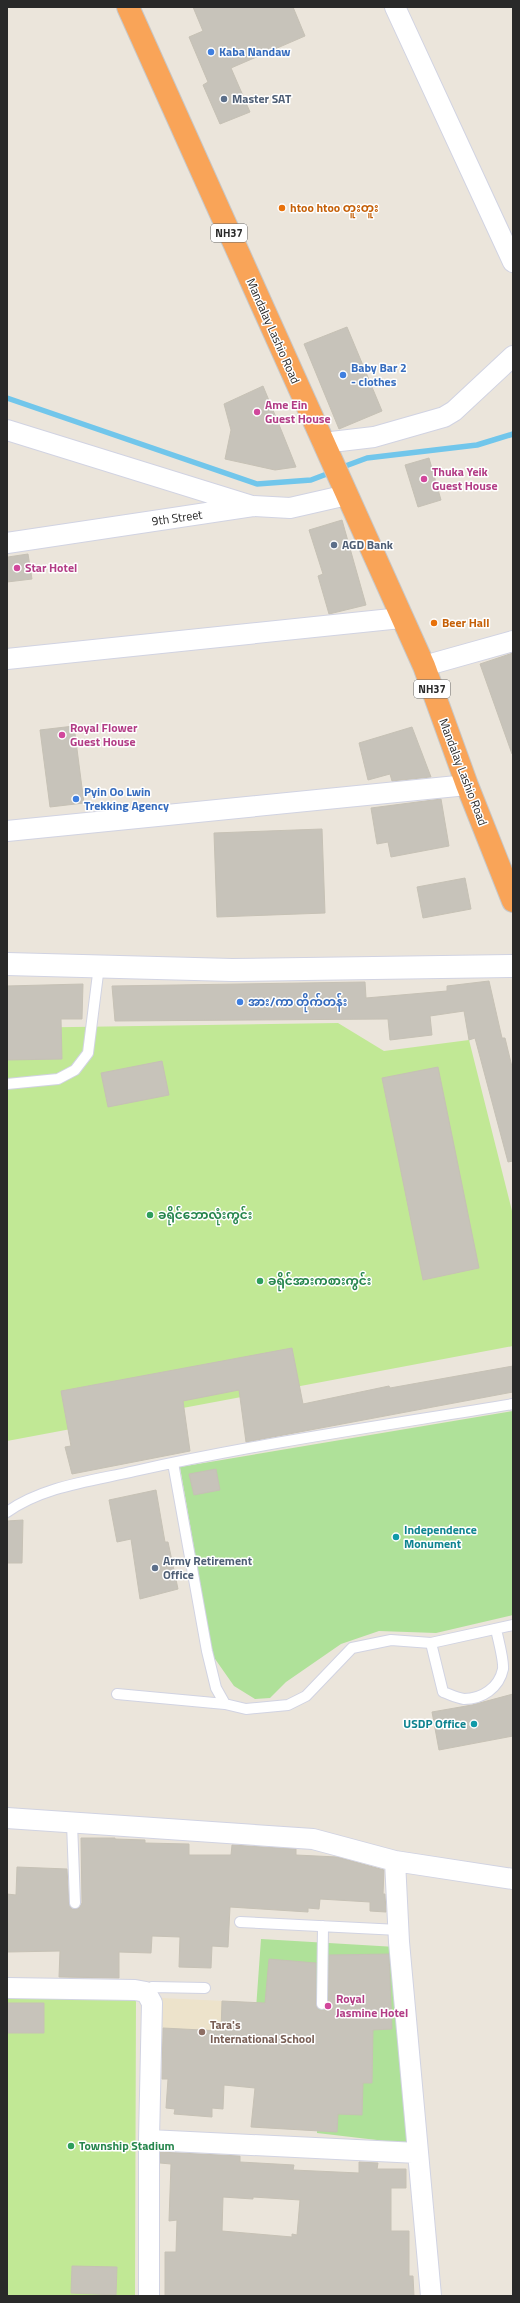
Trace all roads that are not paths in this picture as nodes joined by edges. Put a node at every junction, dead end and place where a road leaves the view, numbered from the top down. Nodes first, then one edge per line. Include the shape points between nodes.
1 (128, 7) edge
2 (395, 7) edge
3 (513, 262) edge
4 (513, 356) edge
5 (7, 430) edge
6 (327, 451) junction
7 (344, 488) junction
8 (253, 506) junction
9 (7, 543) edge
10 (401, 618) junction
11 (513, 641) edge
12 (7, 659) edge
13 (424, 666) junction
14 (467, 785) junction
15 (7, 831) edge
16 (513, 901) edge
17 (7, 964) edge
18 (99, 966) junction
19 (513, 966) edge
20 (7, 1084) edge
21 (513, 1404) edge
22 (173, 1463) junction
23 (7, 1512) edge
24 (513, 1625) edge
25 (496, 1629) junction
26 (430, 1643) junction
27 (117, 1694) dead end
28 (225, 1704) junction
29 (7, 1818) edge
30 (72, 1823) junction
31 (395, 1861) junction
32 (513, 1879) edge
33 (75, 1903) dead end
34 (240, 1922) dead end
35 (323, 1926) junction
36 (399, 1930) junction
37 (7, 1988) edge
38 (205, 1988) dead end
39 (146, 1992) junction
40 (322, 2004) dead end
41 (149, 2140) junction
42 (418, 2153) junction
43 (149, 2296) edge
44 (431, 2296) edge

1 - 6 highway, Mandalay Lashio Road / NH37
2 - 3 street
4 - 6 street via 454,411 444,417
5 - 8 street
6 - 7 highway, Mandalay Lashio Road / NH37
7 - 8 street, 9th Street via 290,508
7 - 10 highway, Mandalay Lashio Road / NH37
8 - 9 street, 9th Street
10 - 12 street
10 - 13 highway, Mandalay Lashio Road / NH37
11 - 13 street
13 - 14 highway, Mandalay Lashio Road / NH37
14 - 15 street
14 - 16 highway, Mandalay Lashio Road / NH37
17 - 18 street
18 - 19 street via 232,970
18 - 20 lane via 88,1053 75,1070 58,1079
21 - 22 lane
22 - 23 lane via 70,1485 41,1494
22 - 28 lane via 207,1651 216,1688
24 - 25 lane
25 - 26 lane
25 - 26 lane via 503,1668 496,1684 489,1692 480,1696 463,1699 443,1692
26 - 28 lane via 391,1640 352,1648 306,1696 288,1704 246,1709
27 - 28 lane
29 - 30 street
30 - 31 street via 313,1839
30 - 33 lane
31 - 32 street
31 - 36 street
34 - 35 lane
35 - 36 lane
35 - 40 lane
36 - 42 street
37 - 39 street
38 - 39 lane via 152,1987
39 - 41 street via 152,2003
41 - 42 street
41 - 43 street
42 - 44 street

